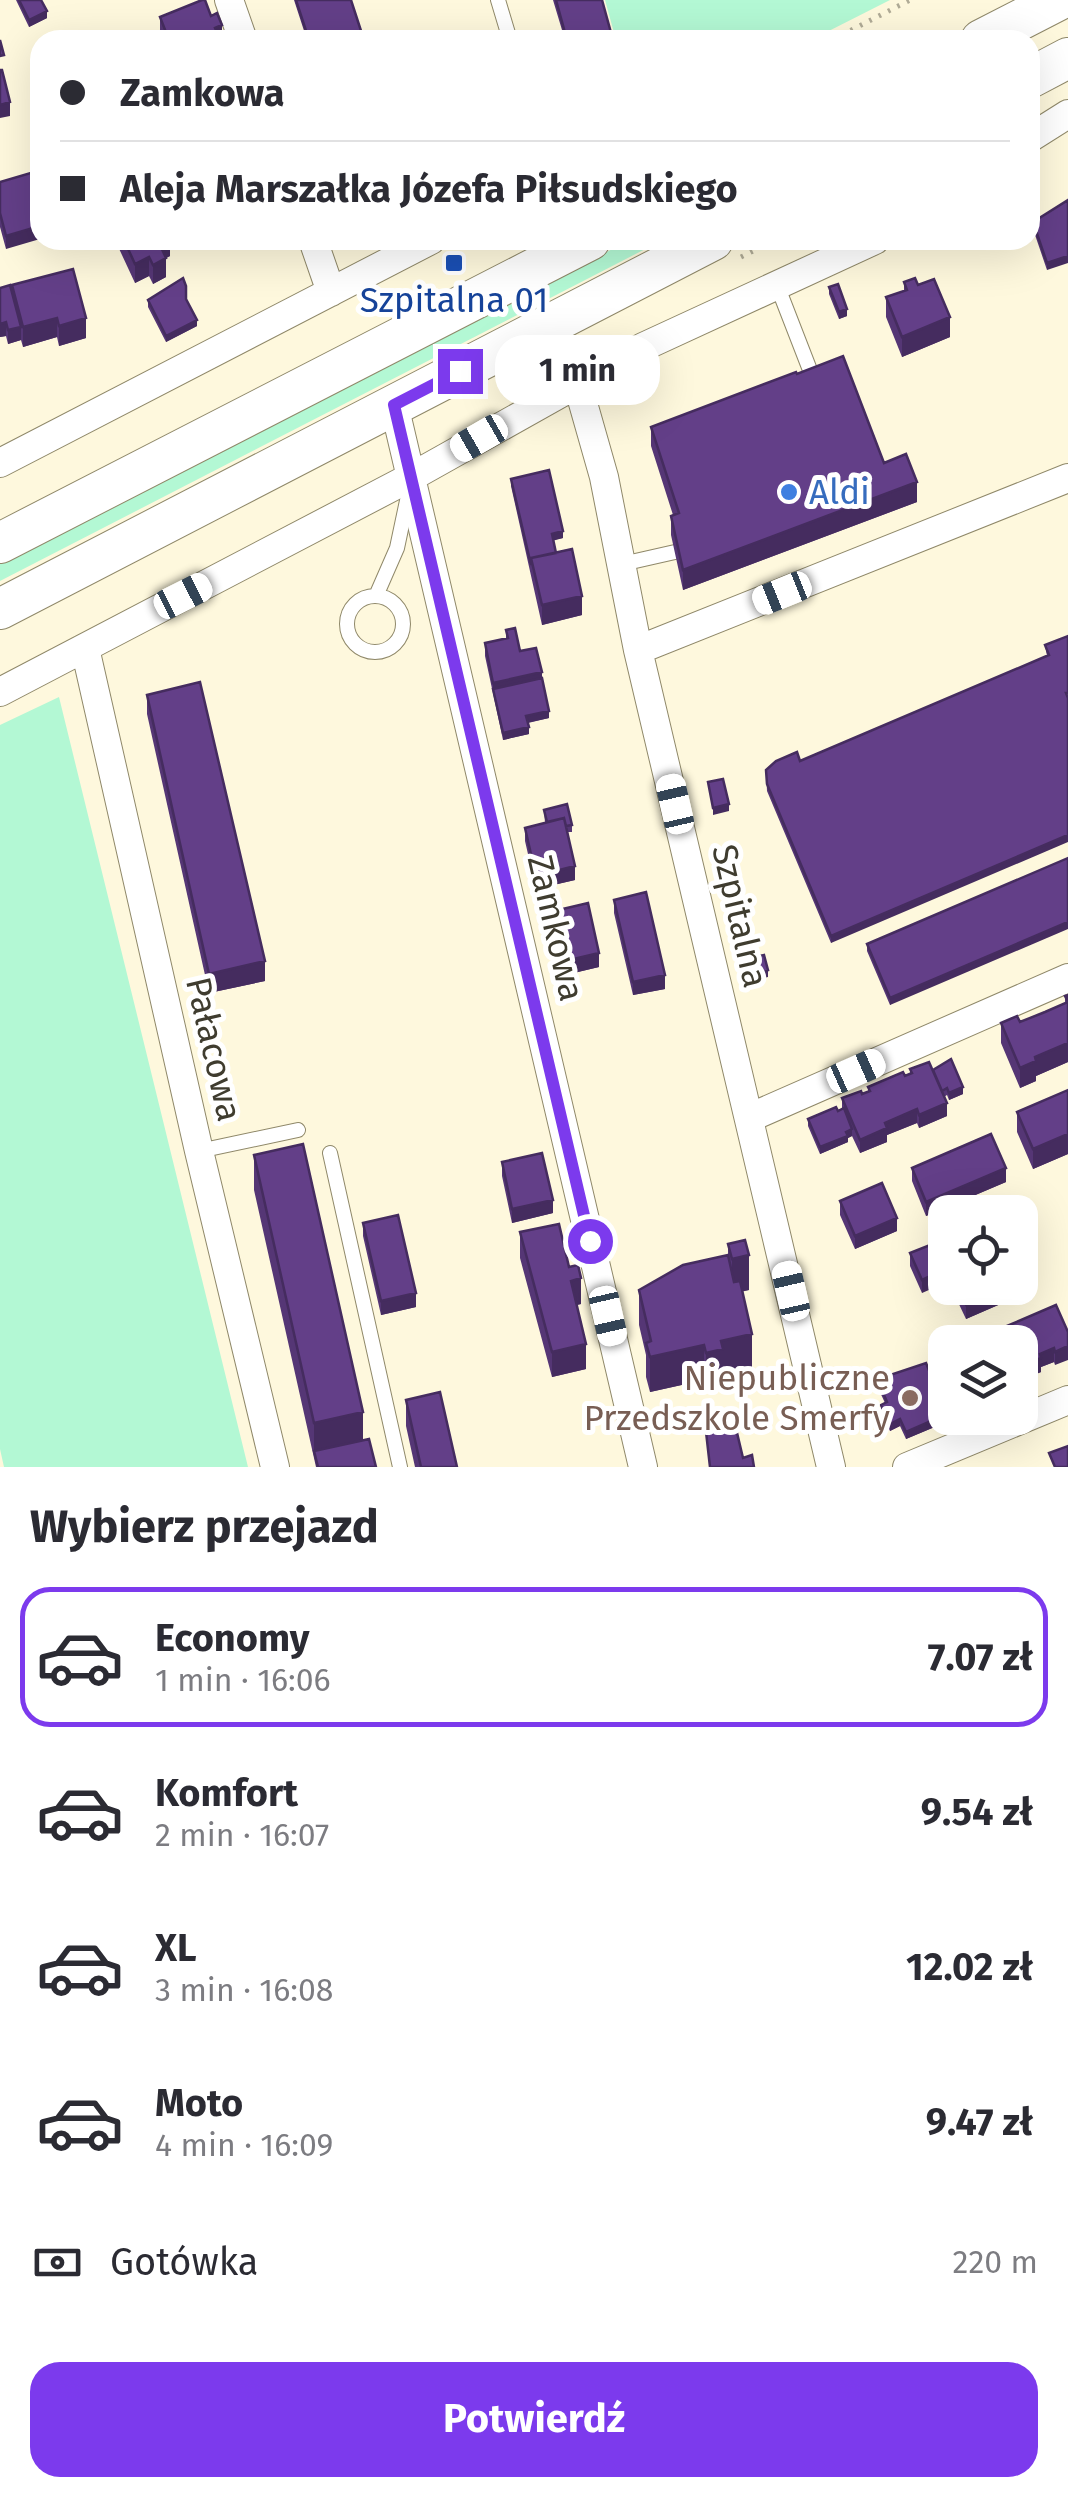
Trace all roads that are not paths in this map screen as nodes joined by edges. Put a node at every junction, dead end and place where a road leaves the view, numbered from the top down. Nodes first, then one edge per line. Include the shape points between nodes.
1 (229, 0) edge
2 (498, 0) edge
3 (1059, 0) edge
4 (240, 30) edge
5 (507, 30) edge
6 (1000, 30) edge
7 (1068, 58) edge
8 (1040, 73) edge
9 (1068, 114) edge
10 (1040, 132) edge
11 (316, 250) edge
12 (412, 250) edge
13 (571, 250) edge
14 (695, 250) edge
15 (854, 250) edge
16 (777, 286) junction
17 (331, 292) junction
18 (577, 382) junction
19 (816, 386) edge
20 (394, 405) junction
21 (0, 463) edge
22 (413, 476) junction
23 (1068, 478) edge
24 (0, 543) edge
25 (674, 552) edge
26 (622, 564) junction
27 (376, 596) junction
28 (0, 609) edge
29 (84, 648) junction
30 (638, 650) junction
31 (0, 692) edge
32 (1068, 978) edge
33 (750, 1118) junction
34 (298, 1130) dead end
35 (199, 1151) junction
36 (330, 1153) dead end
37 (1068, 1400) edge
38 (275, 1467) edge
39 (400, 1467) edge
40 (642, 1467) edge
41 (831, 1467) edge
42 (907, 1467) edge

1 - 4 street
2 - 5 lane
3 - 6 main road
7 - 8 main road
9 - 10 street
11 - 17 street
12 - 17 street
13 - 24 main road
14 - 20 main road
15 - 16 street
16 - 18 street
16 - 19 lane
17 - 21 street
18 - 22 street
18 - 26 street, Szpitalna
20 - 22 street, Zamkowa
20 - 28 main road
22 - 27 lane via 397,548
22 - 29 street
22 - 40 street, Zamkowa
23 - 30 street
25 - 26 lane
26 - 30 street, Szpitalna
27 - 27 lane via 359,600 347,623 352,640 375,652 393,647 404,620 394,603
29 - 31 street
29 - 35 street, Pałacowa
30 - 33 street, Szpitalna
32 - 33 street
33 - 41 street, Szpitalna
34 - 35 lane
35 - 38 street, Pałacowa
36 - 39 lane
37 - 42 street

